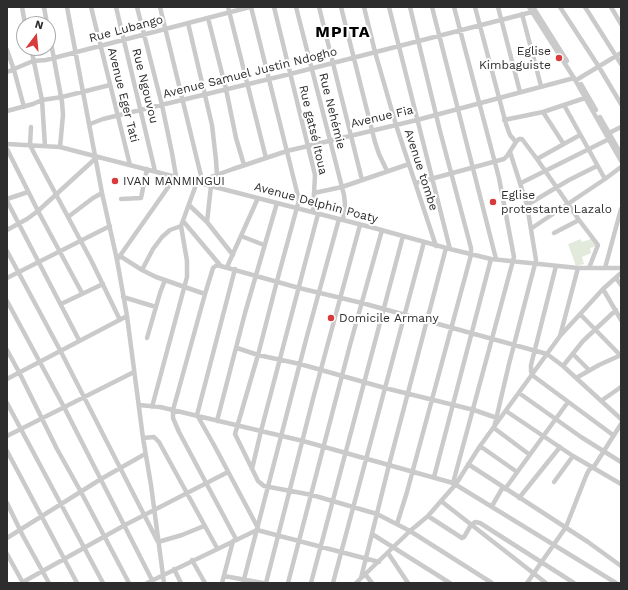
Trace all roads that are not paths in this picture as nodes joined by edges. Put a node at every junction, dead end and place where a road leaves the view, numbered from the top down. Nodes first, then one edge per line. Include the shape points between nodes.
1 (67, 7) edge
2 (91, 7) edge
3 (116, 7) edge
4 (137, 7) edge
5 (160, 7) edge
6 (251, 7) edge
7 (274, 7) edge
8 (296, 7) edge
9 (319, 7) edge
10 (341, 7) edge
11 (364, 7) edge
12 (389, 7) edge
13 (410, 7) edge
14 (432, 7) edge
15 (454, 7) edge
16 (475, 7) edge
17 (498, 7) edge
18 (560, 7) edge
19 (585, 7) edge
20 (611, 7) edge
21 (533, 8) edge
22 (228, 10) edge
23 (522, 14) junction
24 (208, 18) junction
25 (501, 20) junction
26 (188, 23) junction
27 (621, 24) edge
28 (480, 25) junction
29 (166, 28) junction
30 (460, 30) junction
31 (144, 35) junction
32 (439, 35) junction
33 (123, 40) junction
34 (418, 41) junction
35 (101, 46) junction
36 (398, 46) junction
37 (7, 50) edge
38 (75, 52) junction
39 (375, 52) junction
40 (621, 53) edge
41 (32, 56) edge
42 (616, 56) junction
43 (353, 57) junction
44 (54, 58) junction
45 (33, 61) junction
46 (333, 62) junction
47 (621, 64) edge
48 (599, 67) junction
49 (311, 68) junction
50 (14, 70) junction
51 (7, 72) edge
52 (290, 74) junction
53 (269, 79) junction
54 (576, 79) junction
55 (248, 84) junction
56 (110, 85) junction
57 (541, 86) junction
58 (226, 89) junction
59 (83, 92) junction
60 (520, 92) junction
61 (206, 95) junction
62 (62, 97) junction
63 (499, 97) junction
64 (585, 98) junction
65 (42, 100) junction
66 (183, 100) junction
67 (480, 102) junction
68 (621, 104) edge
69 (162, 105) junction
70 (564, 105) junction
71 (24, 106) junction
72 (458, 108) junction
73 (141, 110) junction
74 (7, 111) edge
75 (543, 112) junction
76 (437, 114) junction
77 (118, 116) junction
78 (417, 120) junction
79 (504, 120) junction
80 (90, 124) junction
81 (396, 125) junction
82 (31, 127) dead end
83 (621, 127) edge
84 (372, 131) junction
85 (351, 135) junction
86 (580, 135) junction
87 (609, 136) junction
88 (329, 141) junction
89 (516, 142) junction
90 (7, 144) edge
91 (563, 144) junction
92 (30, 145) junction
93 (45, 146) junction
94 (307, 146) junction
95 (60, 148) junction
96 (7, 149) edge
97 (588, 150) junction
98 (287, 151) junction
99 (510, 152) junction
100 (621, 154) edge
101 (96, 157) junction
102 (266, 158) junction
103 (537, 159) junction
104 (621, 161) edge
105 (495, 162) junction
106 (409, 164) junction
107 (130, 165) junction
108 (244, 165) junction
109 (597, 166) junction
110 (473, 167) junction
111 (621, 167) edge
112 (147, 169) junction
113 (154, 171) junction
114 (387, 171) junction
115 (545, 171) junction
116 (452, 172) junction
117 (217, 175) junction
118 (176, 176) junction
119 (432, 178) junction
120 (605, 179) junction
121 (362, 180) junction
122 (200, 181) junction
123 (416, 183) junction
124 (521, 183) junction
125 (211, 186) junction
126 (342, 187) junction
127 (556, 187) junction
128 (28, 192) junction
129 (102, 193) junction
130 (314, 193) junction
131 (56, 195) junction
132 (258, 198) junction
133 (121, 199) dead end
134 (7, 200) edge
135 (277, 203) junction
136 (568, 204) junction
137 (189, 205) junction
138 (527, 205) junction
139 (297, 208) junction
140 (621, 209) edge
141 (38, 211) junction
142 (313, 212) junction
143 (318, 214) junction
144 (68, 218) junction
145 (341, 220) junction
146 (578, 220) junction
147 (207, 222) junction
148 (19, 223) junction
149 (182, 223) junction
150 (360, 225) junction
151 (110, 226) junction
152 (532, 228) junction
153 (7, 230) edge
154 (382, 230) junction
155 (554, 233) dead end
156 (241, 236) junction
157 (403, 236) junction
158 (80, 241) junction
159 (424, 242) junction
160 (264, 245) junction
161 (436, 246) junction
162 (448, 249) junction
163 (7, 251) edge
164 (60, 252) junction
165 (471, 254) junction
166 (233, 255) junction
167 (119, 258) junction
168 (493, 259) junction
169 (38, 262) junction
170 (514, 262) junction
171 (535, 264) junction
172 (220, 265) junction
173 (556, 266) junction
174 (227, 267) junction
175 (578, 268) junction
176 (589, 268) junction
177 (604, 268) junction
178 (621, 268) edge
179 (235, 269) junction
180 (142, 270) junction
181 (18, 272) junction
182 (621, 273) edge
183 (256, 275) junction
184 (7, 278) edge
185 (616, 278) junction
186 (165, 280) junction
187 (277, 281) junction
188 (103, 284) junction
189 (621, 285) edge
190 (185, 288) junction
191 (299, 288) junction
192 (603, 290) junction
193 (320, 293) junction
194 (82, 294) junction
195 (205, 294) junction
196 (124, 297) junction
197 (341, 298) junction
198 (7, 302) edge
199 (362, 303) junction
200 (61, 304) junction
201 (156, 307) junction
202 (384, 309) junction
203 (616, 310) junction
204 (580, 314) junction
205 (404, 315) junction
206 (127, 316) junction
207 (120, 320) junction
208 (621, 320) edge
209 (427, 321) junction
210 (451, 327) junction
211 (594, 329) junction
212 (472, 332) junction
213 (560, 336) junction
214 (147, 338) dead end
215 (492, 338) junction
216 (79, 340) junction
217 (514, 344) junction
218 (236, 348) junction
219 (7, 350) edge
220 (60, 350) junction
221 (535, 350) junction
222 (547, 354) junction
223 (573, 354) junction
224 (258, 355) junction
225 (621, 355) edge
226 (280, 359) junction
227 (39, 362) junction
228 (300, 364) junction
229 (563, 366) junction
230 (321, 370) junction
231 (589, 370) junction
232 (19, 372) junction
233 (134, 372) junction
234 (343, 375) junction
235 (532, 375) junction
236 (7, 378) edge
237 (576, 378) junction
238 (365, 382) junction
239 (621, 387) edge
240 (385, 388) junction
241 (408, 393) junction
242 (520, 393) junction
243 (83, 397) junction
244 (432, 400) junction
245 (601, 401) junction
246 (568, 402) junction
247 (7, 403) edge
248 (139, 405) junction
249 (452, 405) junction
250 (64, 407) junction
251 (152, 407) junction
252 (173, 410) junction
253 (474, 410) junction
254 (506, 411) junction
255 (197, 415) junction
256 (495, 417) junction
257 (42, 418) junction
258 (501, 419) junction
259 (621, 419) edge
260 (556, 420) junction
261 (217, 421) junction
262 (621, 424) edge
263 (238, 426) junction
264 (494, 428) junction
265 (20, 429) junction
266 (260, 431) junction
267 (613, 435) junction
268 (7, 436) edge
269 (282, 436) junction
270 (544, 437) junction
271 (143, 438) junction
272 (303, 441) junction
273 (480, 446) junction
274 (324, 447) junction
275 (560, 447) junction
276 (7, 451) edge
277 (604, 452) junction
278 (345, 453) junction
279 (146, 454) junction
280 (530, 455) junction
281 (572, 456) junction
282 (366, 459) junction
283 (621, 462) edge
284 (468, 464) junction
285 (389, 465) junction
286 (121, 468) junction
287 (593, 468) junction
288 (252, 469) junction
289 (413, 471) junction
290 (228, 472) junction
291 (517, 472) junction
292 (434, 477) junction
293 (101, 479) junction
294 (554, 482) dead end
295 (207, 483) junction
296 (455, 483) junction
297 (621, 484) edge
298 (267, 488) junction
299 (504, 488) junction
300 (290, 490) junction
301 (81, 492) junction
302 (187, 494) junction
303 (312, 495) junction
304 (519, 498) junction
305 (333, 501) junction
306 (441, 501) junction
307 (7, 503) edge
308 (60, 504) junction
309 (354, 506) junction
310 (492, 506) junction
311 (154, 510) junction
312 (377, 514) junction
313 (42, 516) junction
314 (144, 516) junction
315 (428, 516) junction
316 (397, 524) junction
317 (125, 525) junction
318 (471, 525) junction
319 (204, 526) junction
320 (566, 527) junction
321 (20, 529) junction
322 (257, 529) junction
323 (410, 531) junction
324 (372, 534) junction
325 (278, 536) junction
326 (104, 537) junction
327 (7, 538) edge
328 (235, 540) junction
329 (158, 542) junction
330 (300, 542) junction
331 (554, 544) junction
332 (321, 547) junction
333 (394, 547) junction
334 (217, 548) junction
335 (84, 549) junction
336 (341, 552) junction
337 (388, 553) junction
338 (7, 554) edge
339 (365, 558) junction
340 (65, 559) junction
341 (192, 560) junction
342 (379, 562) junction
343 (542, 562) junction
344 (9, 564) edge
345 (620, 564) edge
346 (174, 569) junction
347 (43, 572) junction
348 (534, 573) junction
349 (365, 574) junction
350 (162, 575) junction
351 (224, 576) junction
352 (361, 578) junction
353 (152, 580) junction
354 (244, 581) edge
355 (23, 583) edge
356 (49, 583) edge
357 (77, 583) edge
358 (103, 583) edge
359 (129, 583) edge
360 (147, 583) edge
361 (164, 583) edge
362 (181, 583) edge
363 (205, 583) edge
364 (222, 583) edge
365 (264, 583) edge
366 (288, 583) edge
367 (311, 583) edge
368 (333, 583) edge
369 (356, 583) edge
370 (372, 583) edge
371 (408, 583) edge
372 (450, 583) edge
373 (492, 583) edge
374 (526, 583) edge
375 (546, 583) edge
376 (574, 583) edge
377 (616, 583) edge

1 - 38 street
2 - 35 street, Avenue Eger Tati
3 - 33 street, Rue Ngouvou
4 - 31 street
5 - 29 street
6 - 22 street, Rue Lubango
6 - 53 street
7 - 52 street, Rue gatsé Itoua
8 - 49 street, Rue Nehémie
9 - 46 street
10 - 43 street
11 - 39 street, Avenue tombe
12 - 36 street
13 - 34 street
14 - 32 street
15 - 30 street
16 - 28 street
17 - 25 street
18 - 48 street
19 - 42 street
20 - 27 street
21 - 23 street, Avenue Samuel Justin Ndogho
21 - 54 street
22 - 24 street, Rue Lubango
22 - 55 street
23 - 25 street, Avenue Samuel Justin Ndogho
23 - 57 street
24 - 26 street, Rue Lubango
24 - 58 street
25 - 28 street, Avenue Samuel Justin Ndogho
25 - 60 street
26 - 29 street, Rue Lubango
26 - 61 street
28 - 30 street, Avenue Samuel Justin Ndogho
28 - 63 street
29 - 31 street, Rue Lubango
29 - 66 street
30 - 32 street, Avenue Samuel Justin Ndogho
30 - 67 street
31 - 33 street, Rue Lubango
31 - 69 street
32 - 34 street, Avenue Samuel Justin Ndogho
32 - 72 street
33 - 35 street, Rue Lubango
33 - 73 street, Rue Ngouvou
34 - 36 street, Avenue Samuel Justin Ndogho
34 - 76 street
35 - 38 street, Rue Lubango
35 - 56 street, Avenue Eger Tati
36 - 39 street, Avenue Samuel Justin Ndogho
36 - 78 street
37 - 50 street
38 - 44 street, Rue Lubango
38 - 59 street
39 - 43 street, Avenue Samuel Justin Ndogho
39 - 81 street, Avenue tombe
40 - 42 street, Avenue Fia
41 - 45 street
42 - 47 street
42 - 48 street, Avenue Fia
43 - 46 street, Avenue Samuel Justin Ndogho
43 - 84 street
44 - 45 street, Rue Lubango
44 - 62 street
45 - 50 street, Rue Lubango
45 - 65 street
46 - 49 street, Avenue Samuel Justin Ndogho
46 - 85 street
48 - 54 street, Avenue Fia
48 - 68 street
49 - 52 street, Avenue Samuel Justin Ndogho
49 - 88 street, Rue Nehémie
50 - 51 street, Rue Lubango
50 - 71 street
52 - 53 street, Avenue Samuel Justin Ndogho
52 - 94 street, Rue gatsé Itoua
53 - 55 street, Avenue Samuel Justin Ndogho
53 - 98 street
54 - 57 street, Avenue Fia
54 - 64 street
54 - 87 street
55 - 58 street, Avenue Samuel Justin Ndogho
55 - 102 street
56 - 59 street
56 - 77 street, Avenue Eger Tati
57 - 60 street, Avenue Fia
58 - 61 street, Avenue Samuel Justin Ndogho
58 - 108 street
59 - 62 street
59 - 80 street
60 - 63 street, Avenue Fia
61 - 66 street, Avenue Samuel Justin Ndogho
61 - 117 street via 214,137
62 - 65 street
62 - 95 street
63 - 67 street, Avenue Fia
63 - 79 street
64 - 70 street
64 - 87 street
65 - 71 street
65 - 93 street
66 - 69 street, Avenue Samuel Justin Ndogho
66 - 122 street
67 - 72 street, Avenue Fia
67 - 105 street
69 - 73 street, Avenue Samuel Justin Ndogho
69 - 118 street
70 - 75 street
70 - 86 street
71 - 74 street
72 - 76 street, Avenue Fia
72 - 110 street
73 - 77 street, Avenue Samuel Justin Ndogho
73 - 113 street, Rue Ngouvou
75 - 79 street
75 - 91 street
76 - 78 street, Avenue Fia
76 - 116 street
77 - 80 street, Avenue Samuel Justin Ndogho
77 - 107 street, Avenue Eger Tati
78 - 81 street, Avenue Fia
78 - 119 street
79 - 89 street via 507,130
80 - 101 street
81 - 84 street, Avenue Fia
81 - 106 street, Avenue tombe
82 - 92 street
83 - 87 street
84 - 85 street, Avenue Fia
84 - 114 street
85 - 88 street, Avenue Fia
85 - 121 street
86 - 91 street
86 - 97 street
87 - 97 street
87 - 100 street
87 - 104 street
88 - 94 street, Avenue Fia
88 - 126 street, Rue Nehémie
89 - 99 street
89 - 103 street via 522,139
90 - 92 street, Avenue Delphin Poaty
91 - 103 street
92 - 93 street, Avenue Delphin Poaty
92 - 131 street
93 - 95 street, Avenue Delphin Poaty
94 - 98 street, Avenue Fia
94 - 130 street, Rue gatsé Itoua via 315,175
95 - 101 street, Avenue Delphin Poaty
96 - 128 street
97 - 109 street
97 - 115 street
98 - 102 street, Avenue Fia
98 - 139 street via 299,200
99 - 105 street via 506,158
99 - 124 street
101 - 107 street, Avenue Delphin Poaty
101 - 129 street
101 - 131 street
102 - 108 street, Avenue Fia
103 - 115 street
105 - 110 street
105 - 170 street
106 - 114 street
106 - 123 street, Avenue tombe
107 - 112 street, Avenue Delphin Poaty
108 - 117 street, Avenue Fia
109 - 120 street
109 - 127 street
110 - 116 street
110 - 168 street
111 - 120 street
112 - 113 street, Avenue Delphin Poaty
112 - 133 street via 141,198
113 - 118 street, Avenue Delphin Poaty
114 - 121 street
115 - 124 street
115 - 127 street
116 - 119 street
116 - 165 street via 471,244
117 - 122 street, Avenue Fia
118 - 122 street, Avenue Delphin Poaty
118 - 167 street
119 - 123 street
119 - 162 street
120 - 136 street
121 - 126 street
122 - 125 street, Avenue Delphin Poaty
122 - 137 street
123 - 161 street, Avenue tombe
124 - 138 street
125 - 132 street, Avenue Delphin Poaty
125 - 147 street
126 - 130 street
126 - 145 street, Rue Nehémie via 345,204
127 - 136 street
127 - 138 street
128 - 134 street
128 - 141 street
129 - 144 street
129 - 151 street
130 - 142 street, Rue gatsé Itoua
131 - 141 street
131 - 144 street
132 - 135 street, Avenue Delphin Poaty
132 - 156 street
134 - 148 street
135 - 139 street, Avenue Delphin Poaty
135 - 160 street
136 - 146 street
136 - 152 street
137 - 147 street
137 - 149 street
138 - 152 street
139 - 142 street, Avenue Delphin Poaty
139 - 187 street
140 - 177 street
141 - 148 street
141 - 164 street
142 - 143 street, Avenue Delphin Poaty
143 - 145 street, Avenue Delphin Poaty
143 - 191 street
144 - 158 street
145 - 150 street, Avenue Delphin Poaty
145 - 193 street, Rue Nehémie
146 - 155 street
146 - 176 street via 598,245
147 - 166 street
148 - 153 street
148 - 169 street
149 - 172 street
149 - 180 street via 162,237
149 - 190 street via 187,261
150 - 154 street, Avenue Delphin Poaty
150 - 197 street
151 - 158 street
151 - 167 street
152 - 171 street
154 - 157 street, Avenue Delphin Poaty
154 - 199 street
156 - 160 street
156 - 166 street
157 - 159 street, Avenue Delphin Poaty
157 - 202 street
158 - 164 street
158 - 188 street
159 - 161 street, Avenue Delphin Poaty
159 - 205 street
160 - 183 street
161 - 162 street, Avenue Delphin Poaty
162 - 165 street, Avenue Delphin Poaty
162 - 209 street
163 - 181 street
164 - 169 street
164 - 194 street
165 - 168 street, Avenue Delphin Poaty
165 - 210 street
166 - 174 street
167 - 180 street
167 - 196 street
168 - 170 street, Avenue Delphin Poaty
168 - 212 street
169 - 181 street
169 - 200 street
170 - 171 street, Avenue Delphin Poaty
170 - 215 street
171 - 173 street, Avenue Delphin Poaty
171 - 217 street
172 - 174 street
172 - 195 street via 214,266
173 - 175 street, Avenue Delphin Poaty
173 - 221 street
174 - 179 street
175 - 176 street, Avenue Delphin Poaty
175 - 213 street
176 - 177 street, Avenue Delphin Poaty
177 - 178 street, Avenue Delphin Poaty
179 - 183 street
179 - 255 street
180 - 186 street
181 - 184 street
181 - 220 street
182 - 185 street
183 - 187 street
183 - 218 street
185 - 189 street
185 - 192 street
186 - 190 street
186 - 201 street
187 - 191 street
187 - 224 street
188 - 194 street
188 - 207 street
190 - 195 street
190 - 251 street
191 - 193 street
191 - 226 street
192 - 203 street
192 - 204 street
193 - 197 street
193 - 228 street, Rue Nehémie
194 - 200 street
195 - 252 street
196 - 201 street
196 - 206 street
197 - 199 street
197 - 230 street
198 - 227 street
199 - 202 street
199 - 234 street
200 - 216 street
201 - 214 street
202 - 205 street
202 - 238 street
203 - 208 street
203 - 211 street
204 - 211 street
204 - 213 street
205 - 209 street
205 - 240 street
206 - 207 street
206 - 233 street
207 - 216 street
209 - 210 street
209 - 241 street
210 - 212 street
210 - 244 street
211 - 223 street
211 - 225 street
212 - 215 street
212 - 249 street
213 - 222 street
215 - 217 street
215 - 253 street
216 - 220 street
217 - 221 street
217 - 256 street
218 - 224 street
218 - 261 street
219 - 232 street
220 - 227 street
220 - 243 street
221 - 222 street
221 - 235 street via 531,365
222 - 229 street
222 - 235 street
223 - 229 street
223 - 231 street
224 - 226 street
224 - 263 street
225 - 231 street
226 - 228 street
226 - 266 street
227 - 232 street
227 - 250 street
228 - 230 street
228 - 269 street, Rue Nehémie
229 - 237 street
230 - 234 street
230 - 272 street
231 - 237 street
232 - 236 street
232 - 257 street
233 - 243 street
233 - 248 street
234 - 238 street
234 - 274 street
235 - 242 street
235 - 246 street
237 - 245 street
238 - 240 street
238 - 278 street
239 - 245 street
240 - 241 street
240 - 282 street
241 - 244 street
241 - 285 street
242 - 254 street
242 - 260 street
243 - 250 street
243 - 286 street
244 - 249 street
244 - 289 street
245 - 259 street
246 - 260 street
246 - 267 street
247 - 265 street
248 - 251 street
248 - 271 street
249 - 253 street
249 - 292 street
250 - 257 street
250 - 293 street
251 - 252 street
252 - 255 street
252 - 295 street via 173,418 179,432
253 - 256 street
253 - 296 street
254 - 258 street
254 - 270 street
255 - 261 street
255 - 290 street
256 - 258 street
256 - 264 street
257 - 265 street
257 - 301 street
258 - 264 street
260 - 270 street
260 - 277 street
261 - 263 street
262 - 267 street
263 - 266 street
263 - 288 street via 236,434
264 - 273 street
264 - 280 street
265 - 268 street
265 - 308 street
266 - 269 street
266 - 288 street
267 - 277 street
269 - 272 street
269 - 298 street, Rue Nehémie
270 - 275 street
270 - 280 street
271 - 279 street
271 - 302 street via 157,438
272 - 274 street
272 - 300 street
273 - 284 street
273 - 291 street
274 - 278 street
274 - 303 street
275 - 281 street
275 - 304 street
276 - 313 street
277 - 283 street
277 - 287 street
278 - 282 street
278 - 305 street
279 - 286 street
279 - 311 street
280 - 291 street
281 - 287 street
281 - 294 street
282 - 285 street
282 - 309 street
284 - 296 street
284 - 299 street
285 - 289 street
285 - 312 street
286 - 293 street
286 - 314 street
287 - 297 street
287 - 320 street via 586,476
288 - 298 street via 261,484
289 - 292 street
289 - 316 street
290 - 295 street
290 - 322 street
291 - 299 street
292 - 296 street
293 - 301 street
293 - 317 street
295 - 302 street
295 - 328 street
296 - 306 street
296 - 310 street
298 - 300 street
298 - 322 street, Rue Nehémie
299 - 304 street
299 - 310 street
300 - 303 street
300 - 325 street
301 - 308 street
301 - 326 street
302 - 311 street
302 - 319 street
303 - 305 street
303 - 330 street
304 - 320 street
305 - 309 street
305 - 332 street
306 - 315 street
306 - 318 street
307 - 321 street
308 - 313 street
308 - 335 street
309 - 312 street
309 - 336 street
310 - 331 street
311 - 314 street
311 - 329 street
312 - 316 street
312 - 324 street
313 - 321 street
313 - 340 street
314 - 317 street
314 - 329 street
315 - 318 street via 461,538
315 - 323 street
316 - 323 street
317 - 326 street
317 - 353 street
318 - 343 street via 475,522 480,523
318 - 348 street
319 - 329 street
319 - 334 street
320 - 331 street
320 - 345 street
321 - 327 street
321 - 347 street
322 - 325 street
322 - 328 street
322 - 354 street, Rue Nehémie
323 - 333 street
323 - 373 street
324 - 333 street
324 - 339 street
325 - 330 street
325 - 365 street
326 - 335 street
326 - 359 street
328 - 334 street
328 - 351 street
329 - 350 street
330 - 332 street
330 - 366 street
331 - 343 street
331 - 377 street
332 - 336 street
332 - 367 street
333 - 337 street
333 - 372 street
334 - 341 street
335 - 340 street
335 - 358 street
336 - 339 street
336 - 368 street
337 - 342 street
337 - 371 street
338 - 344 street
339 - 342 street
339 - 352 street
340 - 347 street
340 - 357 street
341 - 346 street
341 - 363 street
342 - 349 street
343 - 348 street
343 - 376 street
344 - 355 street
346 - 350 street
346 - 362 street
347 - 355 street
347 - 356 street
348 - 374 street
348 - 375 street
349 - 352 street
349 - 370 street
350 - 353 street
350 - 361 street
351 - 354 street
351 - 364 street
352 - 369 street
353 - 360 street
354 - 365 street

